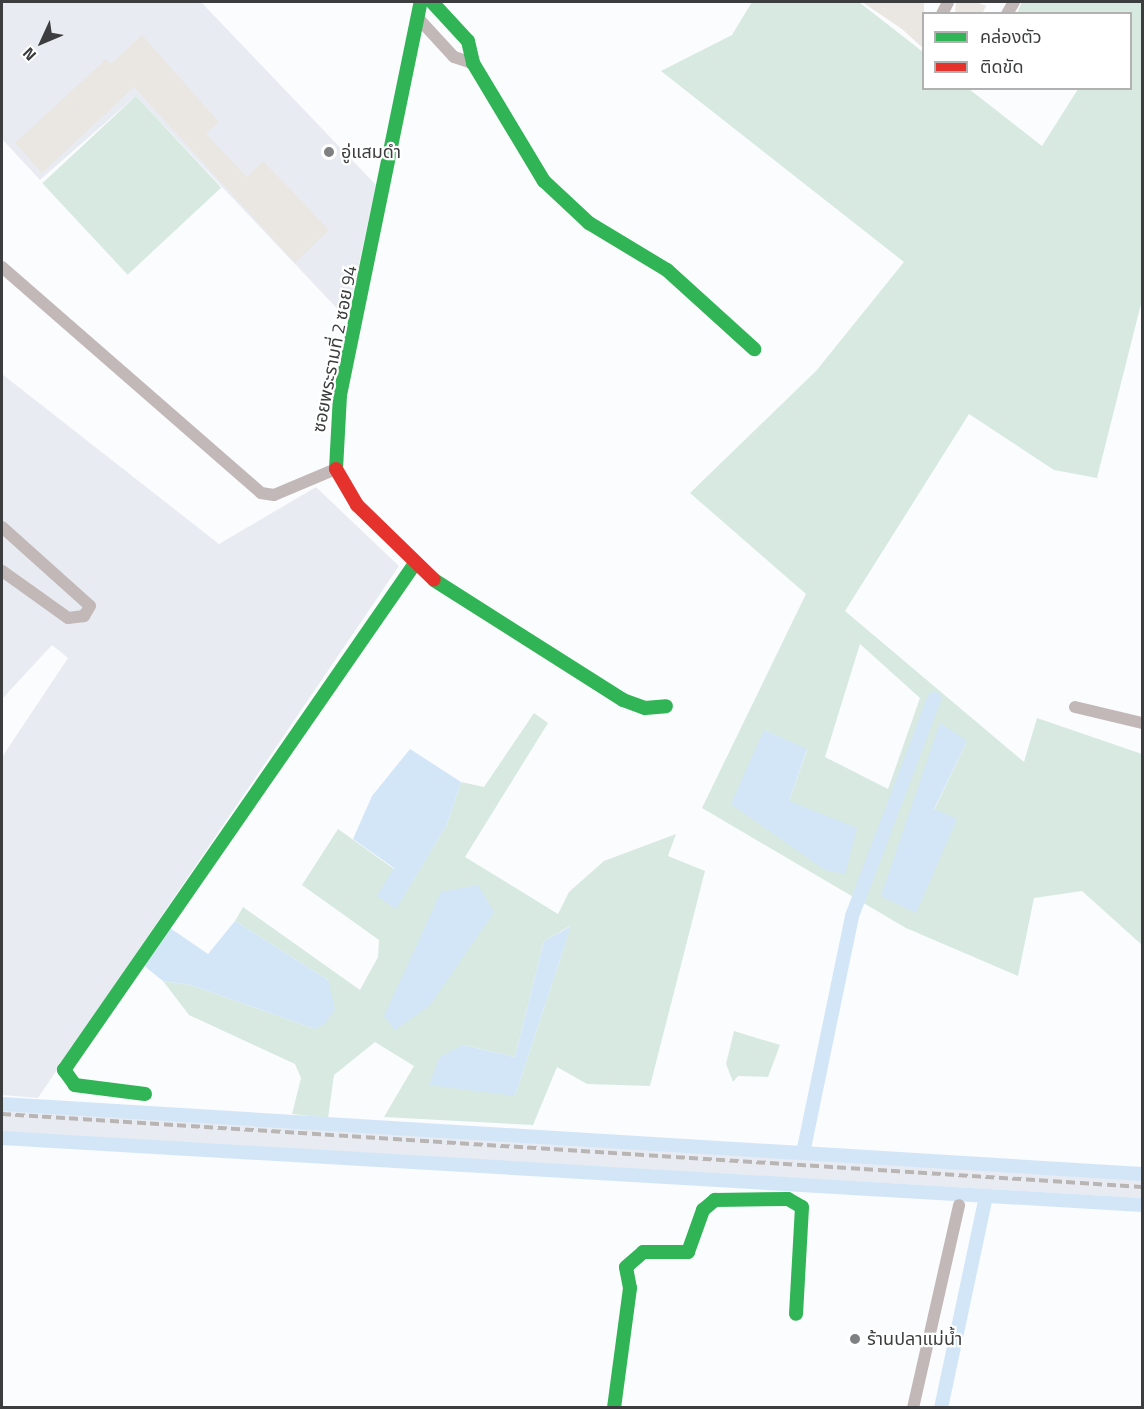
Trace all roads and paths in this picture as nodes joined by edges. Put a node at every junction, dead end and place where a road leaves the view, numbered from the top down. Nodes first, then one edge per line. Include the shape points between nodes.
1 (421, 2) edge
2 (432, 2) edge
3 (418, 18) junction
4 (473, 63) junction
5 (2, 267) edge
6 (754, 349) dead end
7 (336, 469) junction
8 (2, 527) edge
9 (414, 565) junction
10 (2, 571) edge
11 (666, 706) dead end
12 (1075, 707) dead end
13 (1143, 723) edge
14 (145, 1094) dead end
15 (959, 1206) dead end
16 (796, 1314) dead end
17 (614, 1407) edge
18 (913, 1407) edge

1 - 3 street, ซอยพระรามที่ 2 ซอย 94
2 - 4 street via 468,41
3 - 4 street via 454,57
3 - 7 street, ซอยพระรามที่ 2 ซอย 94 via 340,395
4 - 6 street via 544,181 563,201 667,270
5 - 7 street via 261,493 274,495
7 - 9 street via 357,505
8 - 10 street via 90,606 84,616 68,618
9 - 11 street via 614,695 645,708
9 - 14 street via 64,1070 75,1084
12 - 13 street
15 - 18 street
16 - 17 street via 802,1207 788,1199 715,1200 703,1210 688,1252 643,1252 626,1267 630,1288

